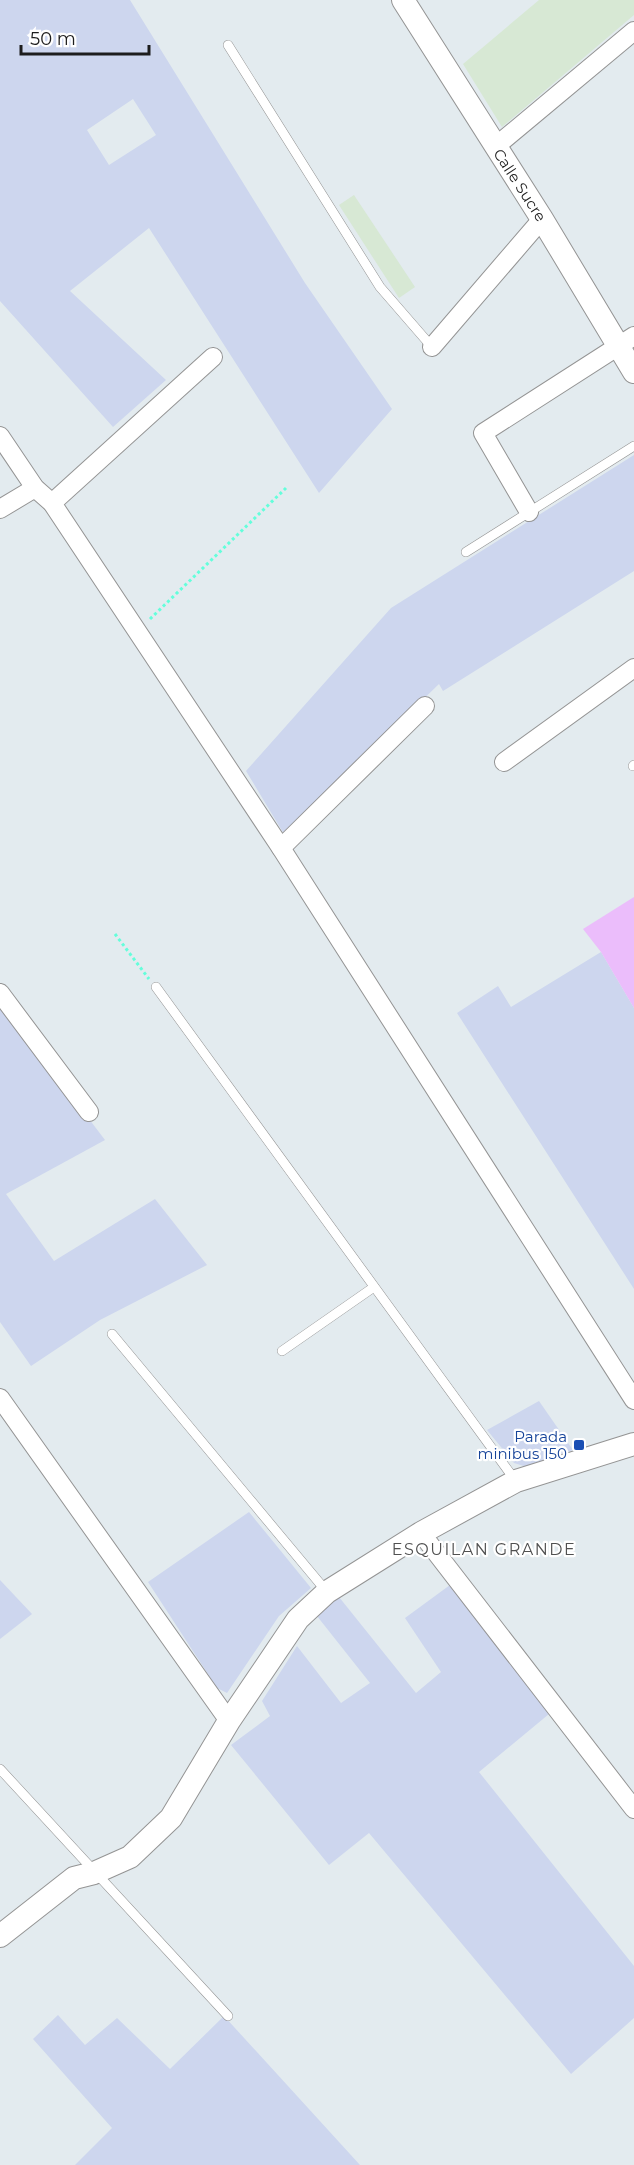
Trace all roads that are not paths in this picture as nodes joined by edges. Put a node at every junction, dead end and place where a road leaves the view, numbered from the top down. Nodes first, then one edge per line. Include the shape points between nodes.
1 (403, 0) edge
2 (634, 31) edge
3 (228, 45) dead end
4 (495, 147) junction
5 (542, 219) junction
6 (626, 341) edge
7 (432, 347) joint
8 (213, 357) dead end
9 (634, 372) edge
10 (0, 436) edge
11 (634, 446) edge
12 (35, 488) junction
13 (52, 503) junction
14 (0, 509) edge
15 (529, 512) junction
16 (466, 552) dead end
17 (634, 668) edge
18 (425, 705) dead end
19 (504, 762) dead end
20 (281, 848) junction
21 (156, 987) road end
22 (0, 993) edge
23 (89, 1112) dead end
24 (374, 1287) junction
25 (112, 1334) dead end
26 (282, 1351) dead end
27 (0, 1398) edge
28 (634, 1400) edge
29 (634, 1444) edge
30 (516, 1481) junction
31 (421, 1533) junction
32 (327, 1592) junction
33 (229, 1720) junction
34 (0, 1768) edge
35 (634, 1809) edge
36 (94, 1873) junction
37 (0, 1936) edge
38 (228, 2016) dead end

1 - 4 street, Calle Sucre
2 - 4 street
3 - 7 lane via 380,287
4 - 5 street, Calle Sucre
5 - 6 street, Calle Sucre
5 - 7 street
6 - 9 street, Calle Sucre
6 - 15 street via 483,433
8 - 13 street
10 - 12 street
11 - 15 lane
12 - 13 street
12 - 14 street
13 - 20 street
15 - 16 lane
17 - 19 street
18 - 20 street
20 - 28 street
21 - 24 lane
22 - 23 street
24 - 26 lane
24 - 30 lane
25 - 32 lane
27 - 33 street
29 - 30 street
30 - 31 street
31 - 32 street
31 - 35 street
32 - 33 street via 298,1619
33 - 36 street via 171,1818 130,1857
34 - 36 lane
36 - 37 street via 74,1878
36 - 38 lane

